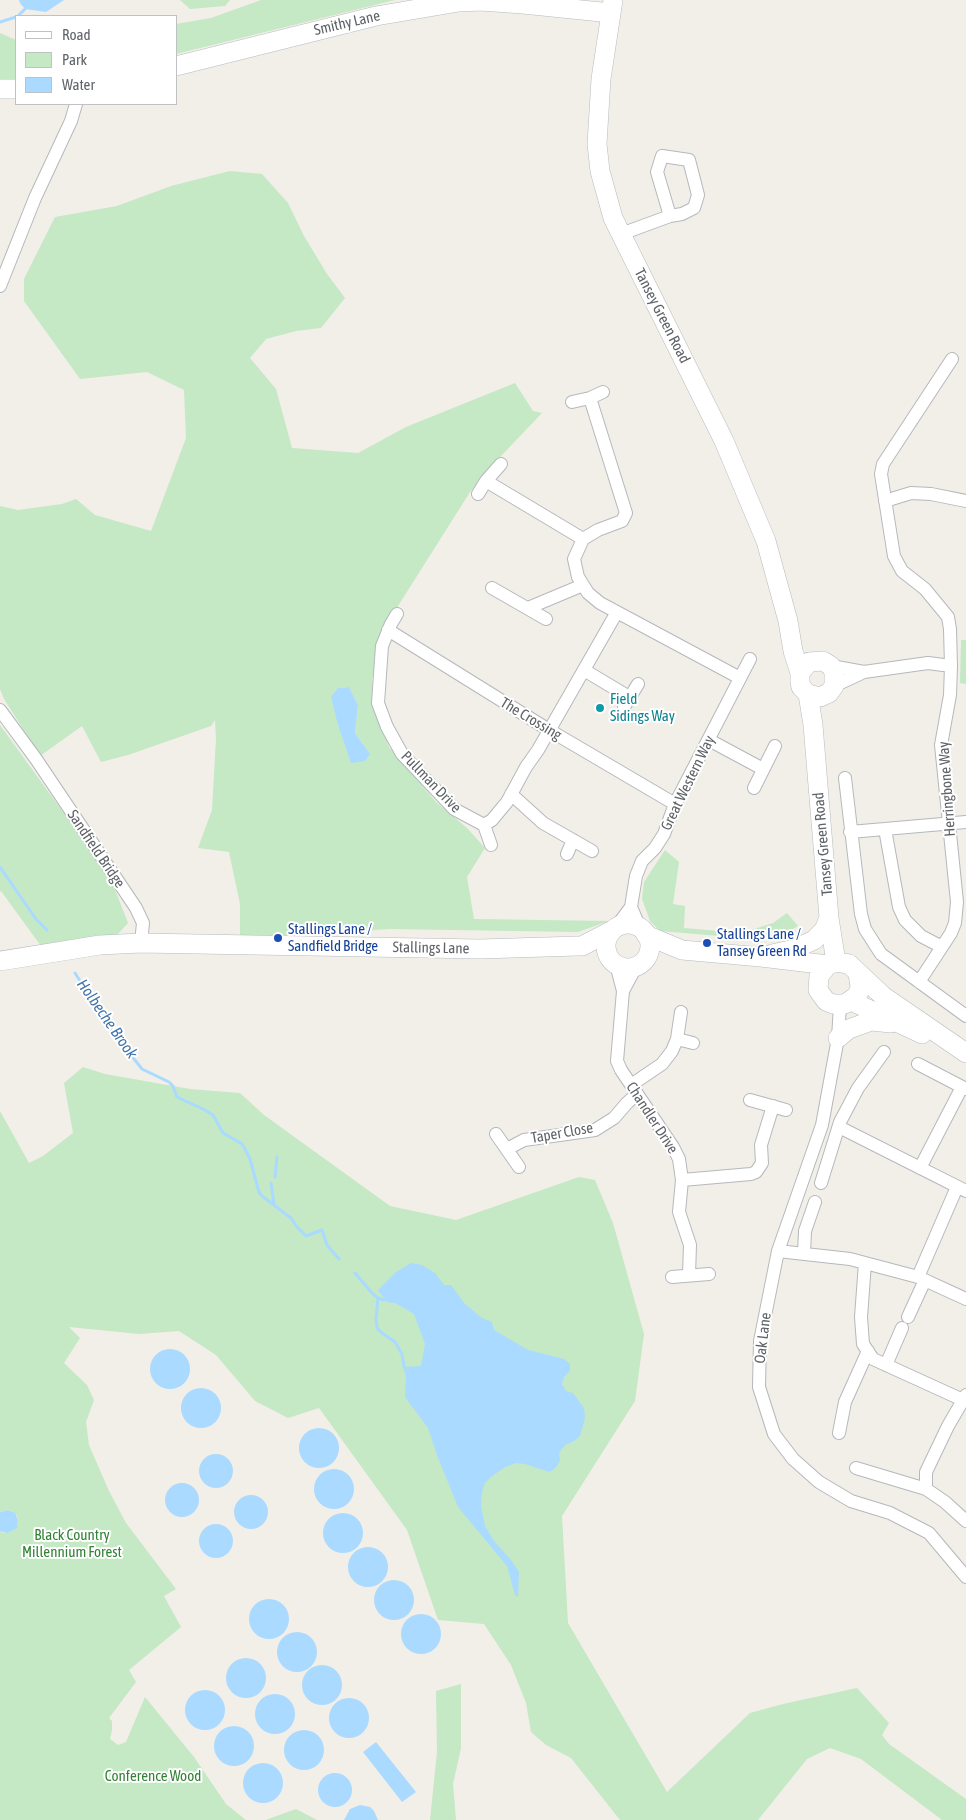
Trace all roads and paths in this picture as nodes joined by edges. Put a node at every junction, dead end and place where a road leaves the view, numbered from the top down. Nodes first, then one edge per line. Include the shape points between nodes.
1 (612, 7) edge
2 (178, 66) edge
3 (0, 89) edge
4 (15, 89) edge
5 (76, 105) edge
6 (670, 216) junction
7 (621, 234) junction
8 (0, 286) edge
9 (952, 359) dead end
10 (603, 392) dead end
11 (590, 398) junction
12 (572, 402) dead end
13 (501, 464) dead end
14 (486, 481) junction
15 (478, 494) dead end
16 (885, 501) junction
17 (966, 501) edge
18 (583, 539) junction
19 (584, 586) junction
20 (492, 588) dead end
21 (528, 608) junction
22 (617, 612) junction
23 (397, 614) dead end
24 (546, 619) dead end
25 (788, 621) junction
26 (388, 630) junction
27 (750, 658) dead end
28 (824, 663) junction
29 (951, 666) junction
30 (584, 670) junction
31 (800, 672) junction
32 (864, 672) junction
33 (740, 678) junction
34 (638, 684) dead end
35 (822, 692) junction
36 (0, 710) edge
37 (549, 730) junction
38 (709, 740) junction
39 (775, 746) dead end
40 (763, 769) junction
41 (845, 778) dead end
42 (754, 788) dead end
43 (511, 794) junction
44 (675, 804) junction
45 (966, 822) edge
46 (949, 823) junction
47 (484, 825) junction
48 (885, 829) junction
49 (850, 832) junction
50 (573, 840) junction
51 (491, 845) dead end
52 (592, 851) dead end
53 (567, 854) dead end
54 (962, 904) edge
55 (631, 907) junction
56 (829, 918) junction
57 (614, 929) junction
58 (643, 931) junction
59 (141, 943) junction
60 (582, 946) junction
61 (942, 947) junction
62 (682, 950) junction
63 (761, 957) junction
64 (0, 961) edge
65 (614, 962) junction
66 (640, 963) junction
67 (832, 964) junction
68 (858, 974) junction
69 (919, 982) junction
70 (817, 983) junction
71 (623, 991) junction
72 (845, 1003) junction
73 (681, 1012) dead end
74 (966, 1016) edge
75 (899, 1023) junction
76 (838, 1038) junction
77 (677, 1039) junction
78 (693, 1043) dead end
79 (884, 1052) dead end
80 (966, 1054) edge
81 (918, 1064) dead end
82 (964, 1088) edge
83 (634, 1090) junction
84 (750, 1100) dead end
85 (773, 1106) junction
86 (786, 1110) dead end
87 (839, 1127) junction
88 (496, 1134) dead end
89 (507, 1149) junction
90 (519, 1167) dead end
91 (920, 1168) junction
92 (682, 1180) junction
93 (822, 1183) dead end
94 (962, 1189) edge
95 (815, 1202) dead end
96 (778, 1250) junction
97 (804, 1254) junction
98 (865, 1263) junction
99 (710, 1274) dead end
100 (689, 1275) junction
101 (672, 1277) dead end
102 (921, 1279) junction
103 (966, 1299) edge
104 (868, 1352) junction
105 (886, 1365) junction
106 (964, 1398) edge
107 (839, 1433) dead end
108 (856, 1468) dead end
109 (926, 1489) junction
110 (966, 1521) edge
111 (966, 1577) edge

1 - 2 main road, Smithy Lane via 459,2 376,16
1 - 7 main road, Tansey Green Road via 601,79 597,144 600,171 613,218
3 - 4 main road
5 - 8 street via 34,198
6 - 6 street via 694,208 698,194 690,160 662,156 657,172
6 - 7 street
7 - 25 main road, Tansey Green Road via 724,441 766,541
9 - 16 street, Herringbone Way via 883,464 881,474
10 - 11 street
11 - 12 street
11 - 18 street via 626,513 622,521
13 - 14 street
14 - 15 street
14 - 18 street
16 - 17 street via 911,493
16 - 29 street, Herringbone Way via 894,556 902,571 925,589 948,617
18 - 19 street via 574,559 578,577
19 - 21 street
19 - 22 street via 600,603
20 - 21 street
21 - 24 street
22 - 30 street
22 - 33 street
23 - 26 street, Pullman Drive
25 - 28 main road, Tansey Green Road
25 - 31 main road, Tansey Green Road
26 - 37 street, The Crossing
26 - 47 street, Pullman Drive via 382,646 378,703 386,727 402,754 454,809
27 - 33 street, Great Western Way
28 - 31 main road via 809,662
28 - 32 street
28 - 35 main road, Tansey Green Road via 836,679
29 - 32 street via 928,663
29 - 46 street, Herringbone Way via 950,695 941,744
30 - 34 street via 626,702
30 - 37 street
31 - 35 main road, Tansey Green Road via 801,687
32 - 35 street
33 - 38 street, Great Western Way
35 - 56 main road, Tansey Green Road via 813,725
36 - 59 street, Sandfield Bridge via 136,908 143,923
37 - 43 street
37 - 44 street, The Crossing
38 - 40 street
38 - 44 street, Great Western Way
39 - 40 street
40 - 42 street
41 - 49 street
43 - 47 street via 492,820
43 - 50 street via 543,823
44 - 55 street, Great Western Way via 664,834 642,861
45 - 46 street
46 - 48 street
46 - 54 street, Herringbone Way
47 - 51 street
48 - 49 street
48 - 61 street via 899,907 905,920 921,936
49 - 69 street via 865,929 881,954
50 - 52 street
50 - 53 street
54 - 61 street, Herringbone Way
55 - 57 street
55 - 58 street
56 - 63 main road via 824,930 814,940 795,949
56 - 67 main road, Tansey Green Road
57 - 58 main road via 632,924
57 - 60 main road, Stallings Lane
57 - 65 main road via 607,938 606,946 607,954
58 - 62 main road
58 - 66 main road via 649,944 648,953
59 - 60 main road, Stallings Lane via 480,949
59 - 64 main road, Stallings Lane via 100,945
60 - 65 main road, Stallings Lane
61 - 69 street, Herringbone Way
62 - 63 main road
62 - 66 main road
63 - 67 main road
63 - 70 main road
65 - 66 main road via 630,968
65 - 71 street, Chandler Drive
66 - 71 street, Chandler Drive
67 - 68 main road via 849,964
67 - 70 main road via 822,970
68 - 72 main road via 860,986 855,997
68 - 80 main road via 883,996
69 - 74 street
70 - 72 main road via 826,1001
71 - 83 street, Chandler Drive via 617,1061
72 - 75 main road
72 - 76 street, Oak Lane
73 - 77 street
75 - 76 main road via 871,1021 849,1029
75 - 80 main road
76 - 96 street, Oak Lane via 822,1125
77 - 78 street
77 - 83 street, Taper Close via 662,1064
79 - 87 street via 858,1088
81 - 82 street
82 - 91 street
83 - 89 street, Taper Close via 614,1118 595,1130 524,1140
83 - 92 street, Chandler Drive via 673,1147 679,1159
84 - 85 street
85 - 86 street
85 - 92 street via 761,1145 762,1163 756,1172
87 - 91 street
87 - 93 street
88 - 89 street
89 - 90 street
91 - 94 street
92 - 100 street, Chandler Drive via 679,1212 690,1245
94 - 102 street
95 - 97 street via 804,1231
96 - 97 street
96 - 111 street, Oak Lane via 760,1341 759,1387 774,1434 793,1459 819,1482 851,1501 890,1513 928,1533
97 - 98 street
98 - 102 street
98 - 104 street via 861,1317 863,1344
99 - 100 street
100 - 101 street
102 - 103 street
102 - 105 street
104 - 105 street via 873,1359
104 - 107 street via 845,1402
105 - 106 street
106 - 109 street via 926,1472
108 - 109 street
109 - 110 street

